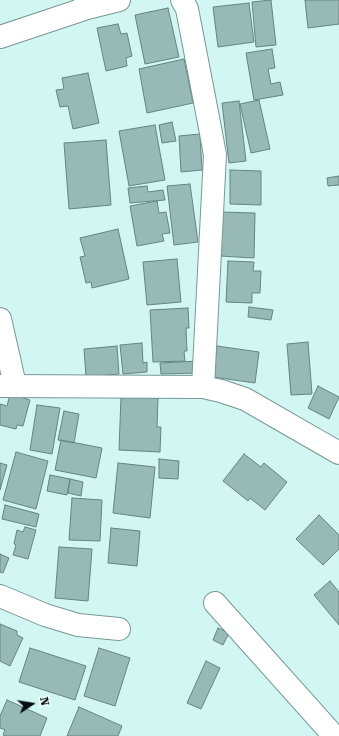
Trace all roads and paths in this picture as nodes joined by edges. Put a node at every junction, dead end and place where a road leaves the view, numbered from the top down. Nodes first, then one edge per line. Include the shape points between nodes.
1 (119, 0) edge
2 (182, 0) edge
3 (86, 4) edge
4 (0, 37) edge
5 (0, 319) edge
6 (8, 386) edge
7 (203, 387) junction
8 (339, 453) edge
9 (0, 596) edge
10 (215, 602) dead end
11 (119, 629) dead end
12 (334, 736) edge

1 - 3 street
2 - 7 street via 187,9 214,155
3 - 4 street
5 - 6 street
6 - 7 street
7 - 8 street via 246,399
9 - 11 street via 45,615 78,625
10 - 12 street

